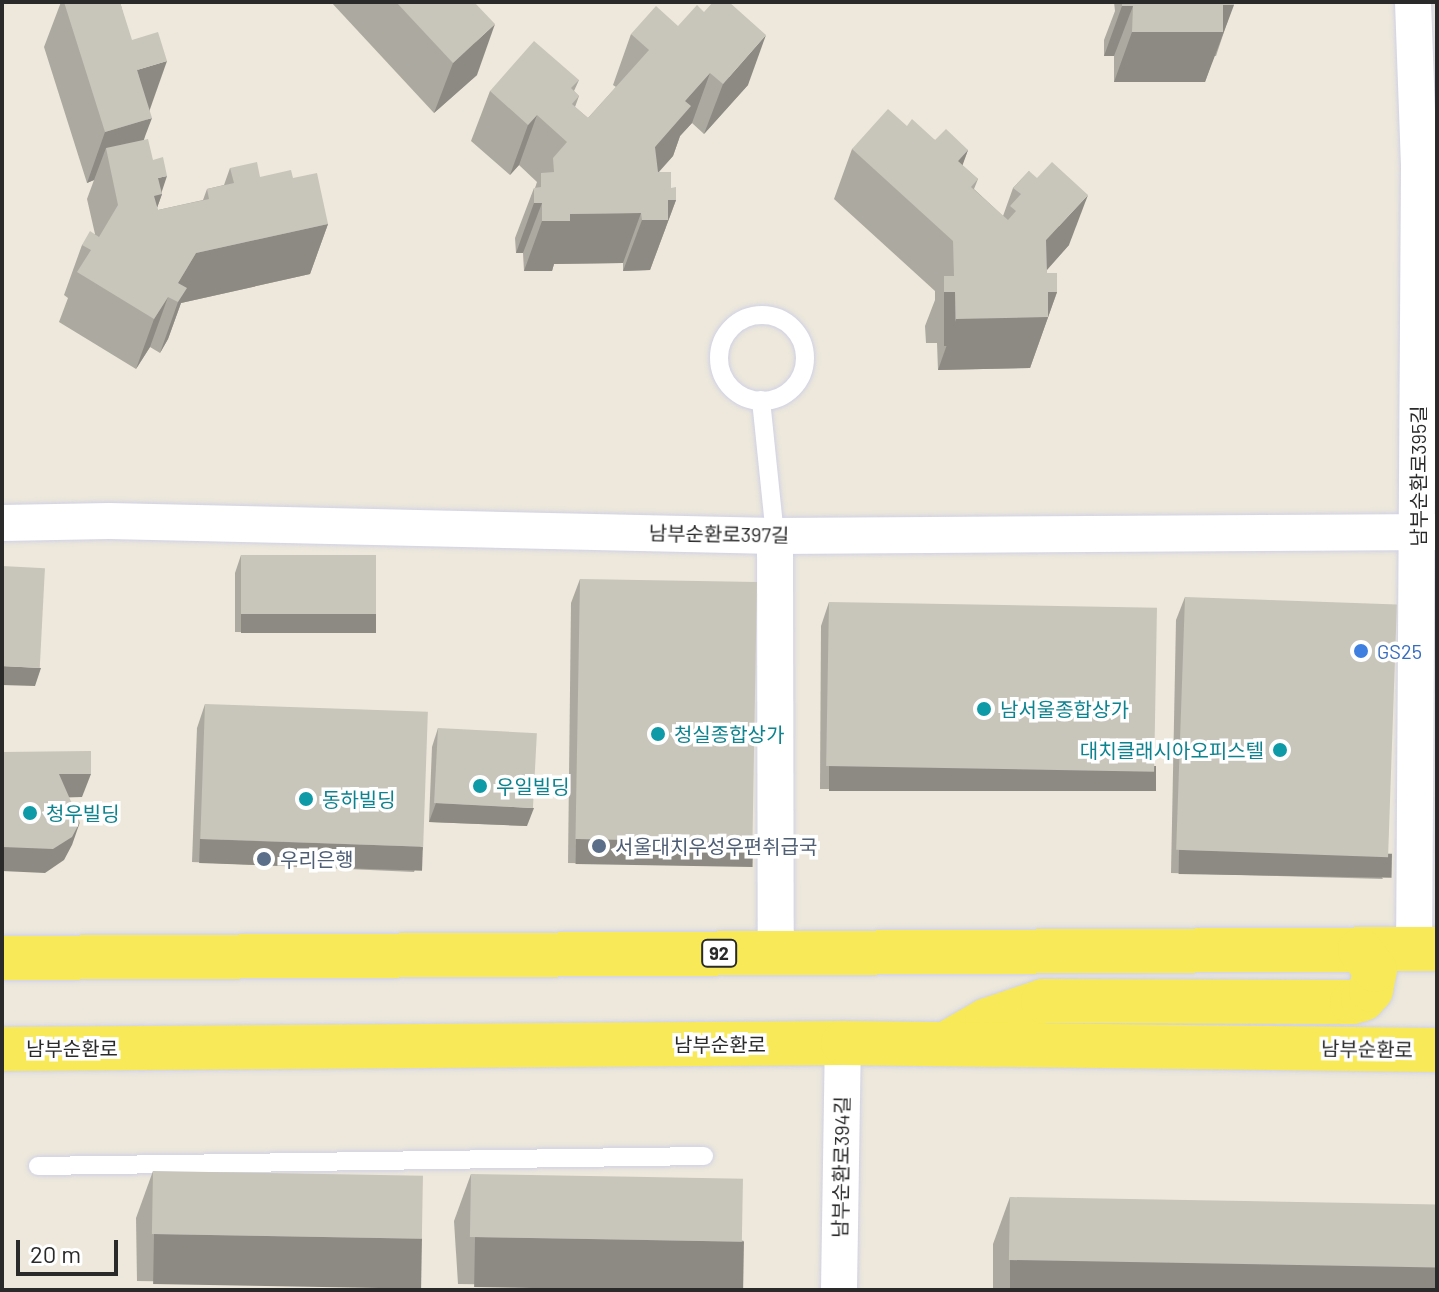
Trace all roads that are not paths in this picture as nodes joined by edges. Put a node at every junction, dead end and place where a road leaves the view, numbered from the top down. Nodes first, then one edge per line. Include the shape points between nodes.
1 (1413, 2) edge
2 (761, 400) junction
3 (2, 523) edge
4 (1428, 532) edge
5 (775, 536) junction
6 (1360, 950) junction
7 (1425, 950) edge
8 (776, 953) junction
9 (2, 958) edge
10 (843, 1043) junction
11 (945, 1044) junction
12 (2, 1049) edge
13 (1437, 1050) edge
14 (704, 1156) dead end
15 (38, 1166) dead end
16 (839, 1290) edge

1 - 4 street, 남부순환로395길
2 - 2 lane via 734,390 719,365 719,351 734,325 760,315 787,323 803,344 805,358 797,384 774,399
2 - 5 lane
3 - 5 street, 남부순환로397길
4 - 5 street, 남부순환로397길
4 - 7 street, 남부순환로395길
5 - 8 street
6 - 7 main road, 92
6 - 8 main road, 92
6 - 11 main road via 1375,970 1371,990 1352,1002 1043,1001 987,1020
8 - 9 main road, 92
10 - 11 main road, 남부순환로
10 - 12 main road, 남부순환로
10 - 16 street, 남부순환로394길
11 - 13 main road, 남부순환로
14 - 15 lane

